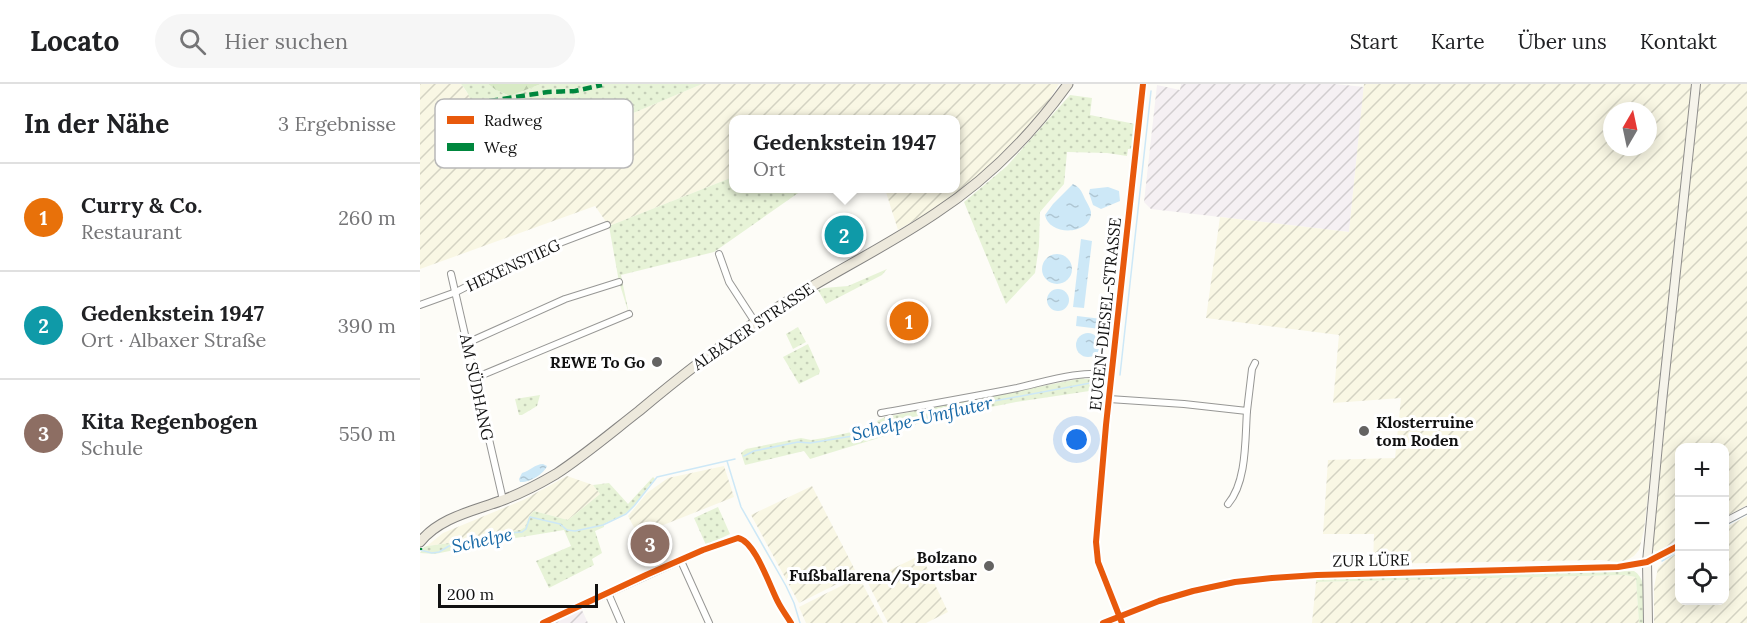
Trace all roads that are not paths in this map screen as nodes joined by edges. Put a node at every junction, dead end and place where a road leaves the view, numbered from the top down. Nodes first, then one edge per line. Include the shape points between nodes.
1 (1068, 84) edge
2 (1143, 84) edge
3 (1696, 84) edge
4 (607, 225) dead end
5 (719, 254) dead end
6 (451, 274) dead end
7 (619, 282) dead end
8 (456, 292) junction
9 (420, 304) edge
10 (629, 314) dead end
11 (755, 322) junction
12 (467, 343) junction
13 (1255, 363) dead end
14 (1112, 375) junction
15 (475, 378) junction
16 (1109, 399) junction
17 (1247, 411) junction
18 (881, 413) dead end
19 (503, 500) junction
20 (1228, 504) dead end
21 (1747, 510) edge
22 (1729, 520) edge
23 (420, 542) edge
24 (1675, 548) edge
25 (703, 550) dead end
26 (681, 561) junction
27 (1647, 562) junction
28 (608, 593) junction
29 (1121, 620) edge
30 (543, 623) edge
31 (621, 623) edge
32 (709, 623) edge
33 (1103, 623) edge
34 (1648, 623) edge

1 - 11 main road, ALBAXER STRASSE via 1019,144 955,200
2 - 14 street, EUGEN-DIESEL-STRASSE
3 - 27 street
4 - 8 street, HEXENSTIEG via 528,255
5 - 11 street via 729,282
6 - 8 street, AM SÜDHANG
7 - 12 street via 565,299
8 - 9 street, HEXENSTIEG
8 - 12 street, AM SÜDHANG
10 - 15 street
11 - 19 main road, ALBAXER STRASSE via 570,465
12 - 15 street, AM SÜDHANG
13 - 17 street
14 - 16 street, EUGEN-DIESEL-STRASSE
14 - 18 street via 1069,376
15 - 19 street, AM SÜDHANG
16 - 17 street
16 - 29 street, EUGEN-DIESEL-STRASSE via 1096,542 1098,562
17 - 20 street via 1242,470 1236,495
19 - 23 main road, ALBAXER STRASSE via 447,520
21 - 22 street
24 - 27 street, ZUR LÜRE
25 - 26 street
26 - 28 street
26 - 32 street
27 - 29 street, ZUR LÜRE via 1618,567 1317,575 1235,582 1159,601
27 - 34 street
28 - 30 street
28 - 31 street
29 - 33 street, ZUR LÜRE

